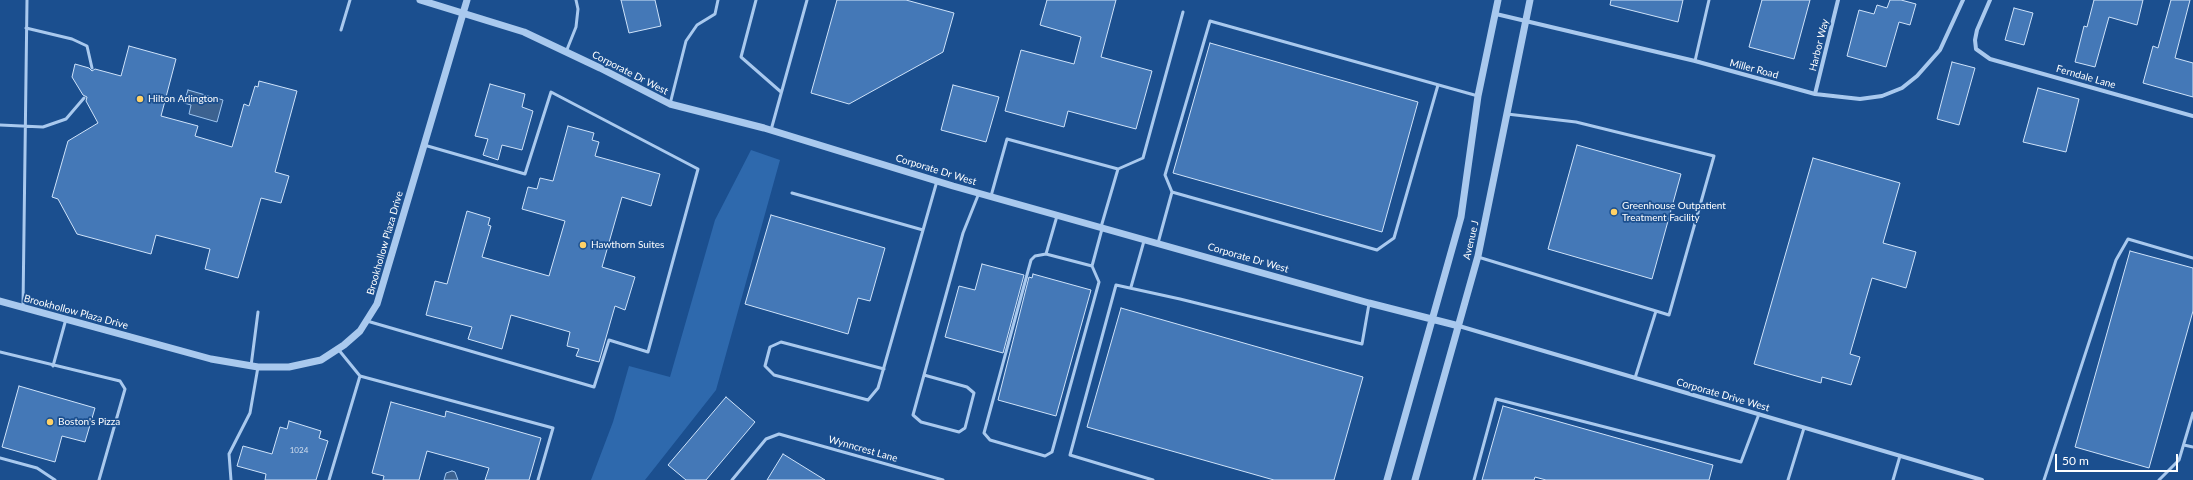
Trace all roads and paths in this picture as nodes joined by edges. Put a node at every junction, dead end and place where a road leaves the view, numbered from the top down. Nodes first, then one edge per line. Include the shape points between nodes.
1 (27, 0) edge
2 (350, 0) edge
3 (420, 0) edge
4 (467, 0) edge
5 (576, 0) edge
6 (718, 0) edge
7 (756, 0) edge
8 (806, 0) edge
9 (1498, 0) edge
10 (1530, 0) edge
11 (1709, 0) edge
12 (1838, 0) edge
13 (1963, 0) edge
14 (1990, 0) edge
15 (463, 12) junction
16 (1183, 12) dead end
17 (1496, 14) junction
18 (1525, 20) junction
19 (26, 28) junction
20 (341, 30) dead end
21 (566, 52) junction
22 (1695, 61) junction
23 (92, 68) dead end
24 (1438, 85) junction
25 (782, 92) junction
26 (1815, 94) junction
27 (1478, 96) junction
28 (84, 98) dead end
29 (670, 104) junction
30 (1507, 114) junction
31 (2193, 116) edge
32 (0, 125) edge
33 (25, 125) junction
34 (771, 130) junction
35 (424, 145) junction
36 (1118, 169) junction
37 (937, 181) junction
38 (1172, 192) junction
39 (792, 193) dead end
40 (979, 193) junction
41 (991, 196) junction
42 (1057, 215) junction
43 (1102, 227) junction
44 (923, 230) junction
45 (1144, 239) junction
46 (1158, 243) junction
47 (1046, 254) junction
48 (1478, 256) junction
49 (2193, 258) edge
50 (1092, 266) junction
51 (1131, 287) junction
52 (0, 301) edge
53 (1369, 303) junction
54 (23, 308) junction
55 (1656, 311) junction
56 (258, 312) dead end
57 (66, 319) junction
58 (1434, 320) junction
59 (367, 321) junction
60 (1459, 326) junction
61 (338, 349) junction
62 (0, 352) edge
63 (53, 366) junction
64 (255, 366) junction
65 (884, 369) junction
66 (924, 375) junction
67 (360, 376) junction
68 (1635, 378) junction
69 (2193, 413) edge
70 (1759, 414) junction
71 (1804, 428) junction
72 (2184, 445) junction
73 (2193, 447) edge
74 (1900, 456) junction
75 (0, 458) edge
76 (55, 480) edge
77 (99, 480) edge
78 (231, 480) edge
79 (329, 480) edge
80 (538, 480) edge
81 (732, 480) edge
82 (943, 480) edge
83 (1153, 480) edge
84 (1387, 480) edge
85 (1415, 480) edge
86 (1474, 480) edge
87 (1788, 480) edge
88 (1893, 480) edge
89 (1982, 480) edge
90 (2044, 480) edge
91 (2159, 480) edge

1 - 19 lane
2 - 20 lane
3 - 15 street, Corporate Dr West
4 - 15 street, Brookhollow Plaza Drive
5 - 21 lane via 576,27
6 - 29 lane via 715,14 697,25 686,41
7 - 25 lane via 741,57
8 - 25 lane
9 - 17 street, Avenue J
10 - 18 street, Avenue J
11 - 22 lane
12 - 26 street, Harbor Way
13 - 26 street, Miller Road via 1940,50 1917,76 1902,88 1882,96 1860,99
14 - 31 street, Ferndale Lane via 1977,30 1976,49 1990,59
15 - 21 street, Corporate Dr West via 524,32
15 - 35 street, Brookhollow Plaza Drive
16 - 36 lane via 1143,158
17 - 18 street, Miller Road
17 - 27 street, Avenue J
18 - 22 street, Miller Road
18 - 30 street, Avenue J
19 - 23 lane via 72,39 87,46
19 - 33 lane
21 - 29 street, Corporate Dr West
22 - 26 street, Miller Road
24 - 27 lane
24 - 38 lane via 1394,238 1376,250
24 - 38 lane via 1210,21 1165,175
25 - 34 lane
27 - 58 street, Avenue J via 1461,217
28 - 33 lane via 66,119 43,126
29 - 34 street, Corporate Dr West
30 - 48 street, Avenue J
30 - 55 lane via 1576,122 1714,156 1668,315
32 - 33 lane
33 - 54 lane
34 - 37 street, Corporate Dr West
35 - 59 street, Brookhollow Plaza Drive via 377,304
35 - 59 lane via 525,174 551,92 698,169 648,352 608,340 594,387
36 - 41 lane via 1007,139
36 - 43 lane
37 - 40 street, Corporate Dr West
37 - 44 lane
38 - 46 lane
39 - 44 lane
40 - 41 street, Corporate Dr West
40 - 66 lane via 963,234
41 - 42 street, Corporate Dr West
42 - 43 street, Corporate Dr West
42 - 47 lane
43 - 45 street, Corporate Dr West
43 - 50 lane
44 - 65 lane
45 - 46 street, Corporate Dr West
45 - 51 lane
46 - 53 street, Corporate Dr West
47 - 50 lane
47 - 50 lane via 1035,256 1032,260 984,433 990,440 1045,456 1052,452 1099,282
48 - 55 lane
48 - 60 street, Avenue J
49 - 90 lane via 2128,239 2116,260
51 - 53 lane via 1362,344
51 - 83 lane via 1116,285 1070,455
52 - 54 street, Brookhollow Plaza Drive
53 - 58 street, Corporate Dr West
54 - 57 street, Brookhollow Plaza Drive
55 - 68 lane
56 - 64 lane
57 - 63 lane
57 - 64 street, Brookhollow Plaza Drive via 211,359
58 - 60 street, Corporate Dr West
58 - 84 street, Avenue J
59 - 61 street, Brookhollow Plaza Drive via 360,331
60 - 68 street, Corporate Drive West
60 - 85 street, Avenue J
61 - 64 street, Brookhollow Plaza Drive via 316,362 289,367
61 - 67 lane
62 - 63 lane
63 - 77 lane via 120,381 125,389
64 - 78 lane via 250,413 230,454
65 - 65 lane via 878,388 868,400 774,375 765,366 770,347 781,342
66 - 66 lane via 967,387 974,394 965,428 959,432 922,422 913,415
67 - 79 lane
67 - 80 lane via 553,428
68 - 70 street, Corporate Drive West
69 - 72 lane
70 - 71 street, Corporate Drive West
70 - 86 lane via 1741,462 1496,398
71 - 74 street, Corporate Drive West
71 - 87 lane
72 - 73 lane
72 - 91 lane via 2179,460
74 - 88 lane
74 - 89 street, Corporate Drive West
75 - 76 lane via 37,468
81 - 82 lane, Wynncrest Lane via 766,439 779,434

